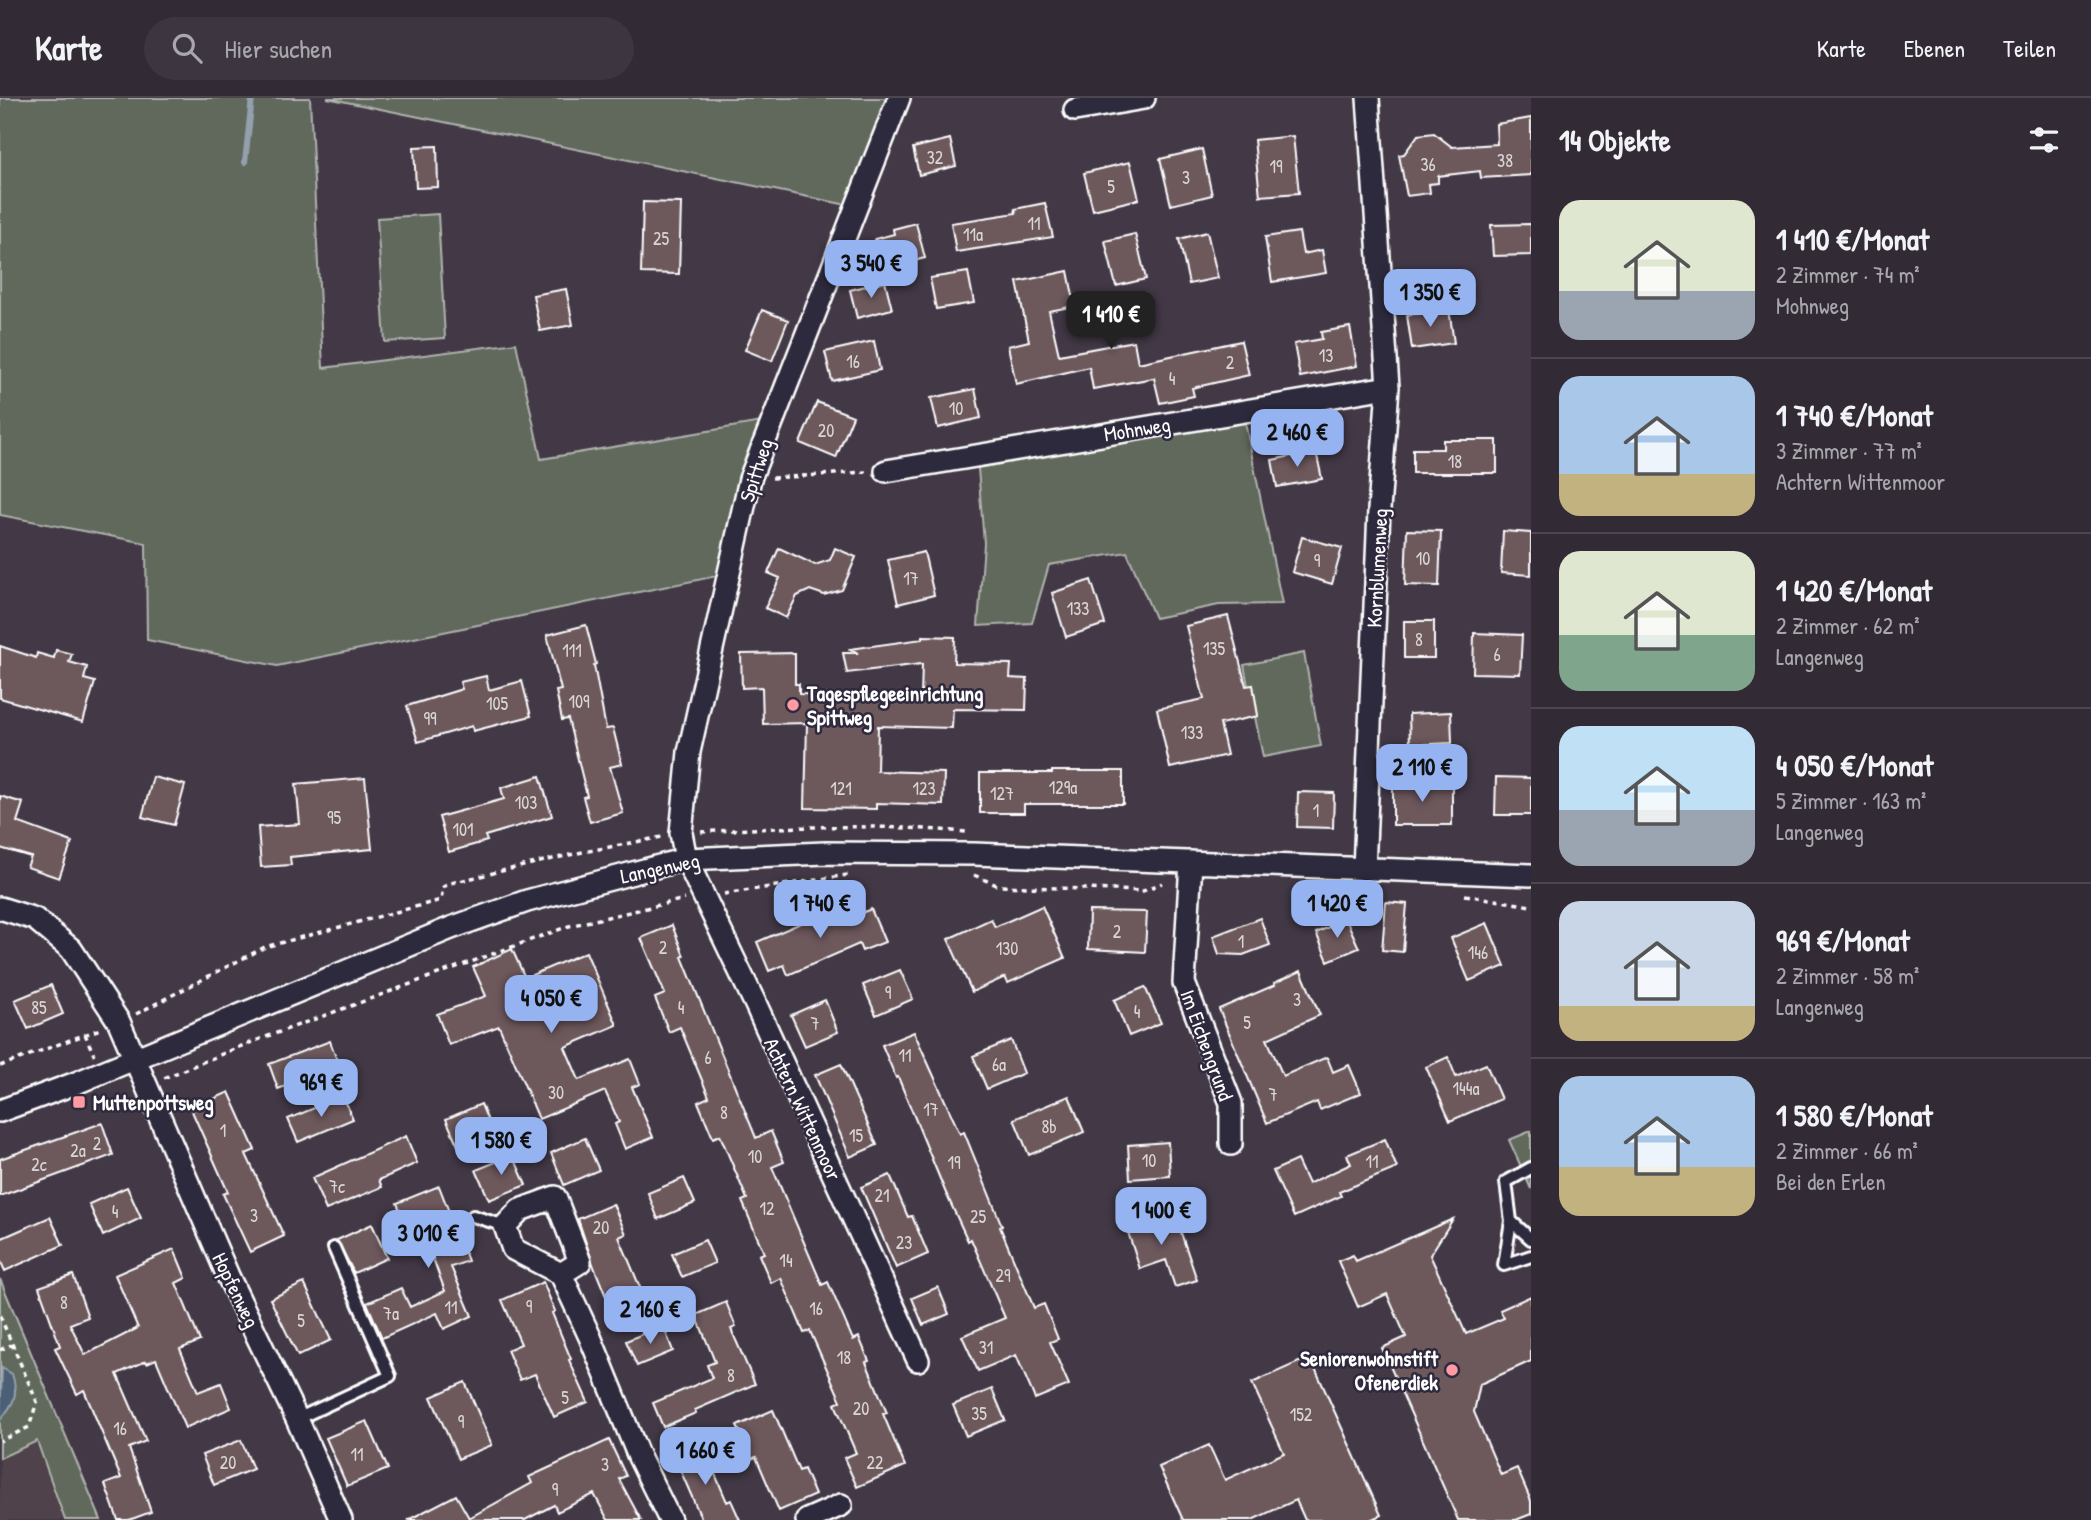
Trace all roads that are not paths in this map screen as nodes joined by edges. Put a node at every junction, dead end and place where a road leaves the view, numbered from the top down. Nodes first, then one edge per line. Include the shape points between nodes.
1 (899, 98) edge
2 (1144, 98) edge
3 (1368, 98) edge
4 (1075, 110) dead end
5 (1388, 387) junction
6 (886, 471) road end
7 (686, 859) junction
8 (1191, 870) junction
9 (1364, 870) junction
10 (1531, 876) edge
11 (0, 908) edge
12 (135, 1060) junction
13 (0, 1111) edge
14 (1231, 1144) dead end
15 (1531, 1168) edge
16 (473, 1216) dead end
17 (1511, 1222) junction
18 (505, 1226) junction
19 (1531, 1239) edge
20 (334, 1248) dead end
21 (1531, 1256) edge
22 (561, 1274) junction
23 (918, 1360) dead end
24 (297, 1419) junction
25 (841, 1505) dead end
26 (341, 1520) edge
27 (670, 1520) edge
28 (807, 1520) edge

1 - 7 street, Spittweg via 750,479 689,752 681,833
2 - 4 street
3 - 5 street, Kornblumenweg
5 - 6 street, Mohnweg
5 - 9 street, Kornblumenweg
7 - 8 street, Langenweg via 891,852
7 - 12 street, Langenweg via 476,919
7 - 23 street, Achtern Wittenmoor
8 - 9 street, Langenweg
8 - 14 street, Im Eichengrund via 1184,983 1231,1103
9 - 10 street, Langenweg
11 - 12 street via 36,919 71,949 119,1022
12 - 13 street, Langenweg
12 - 24 street, Hopfenweg via 223,1264
15 - 17 lane via 1506,1182
16 - 18 lane
17 - 19 lane
17 - 21 lane via 1504,1265
18 - 22 street via 513,1249
18 - 22 street via 520,1210 555,1197 580,1262
20 - 24 lane via 390,1376
22 - 27 street
24 - 26 street, Hopfenweg
25 - 28 street

